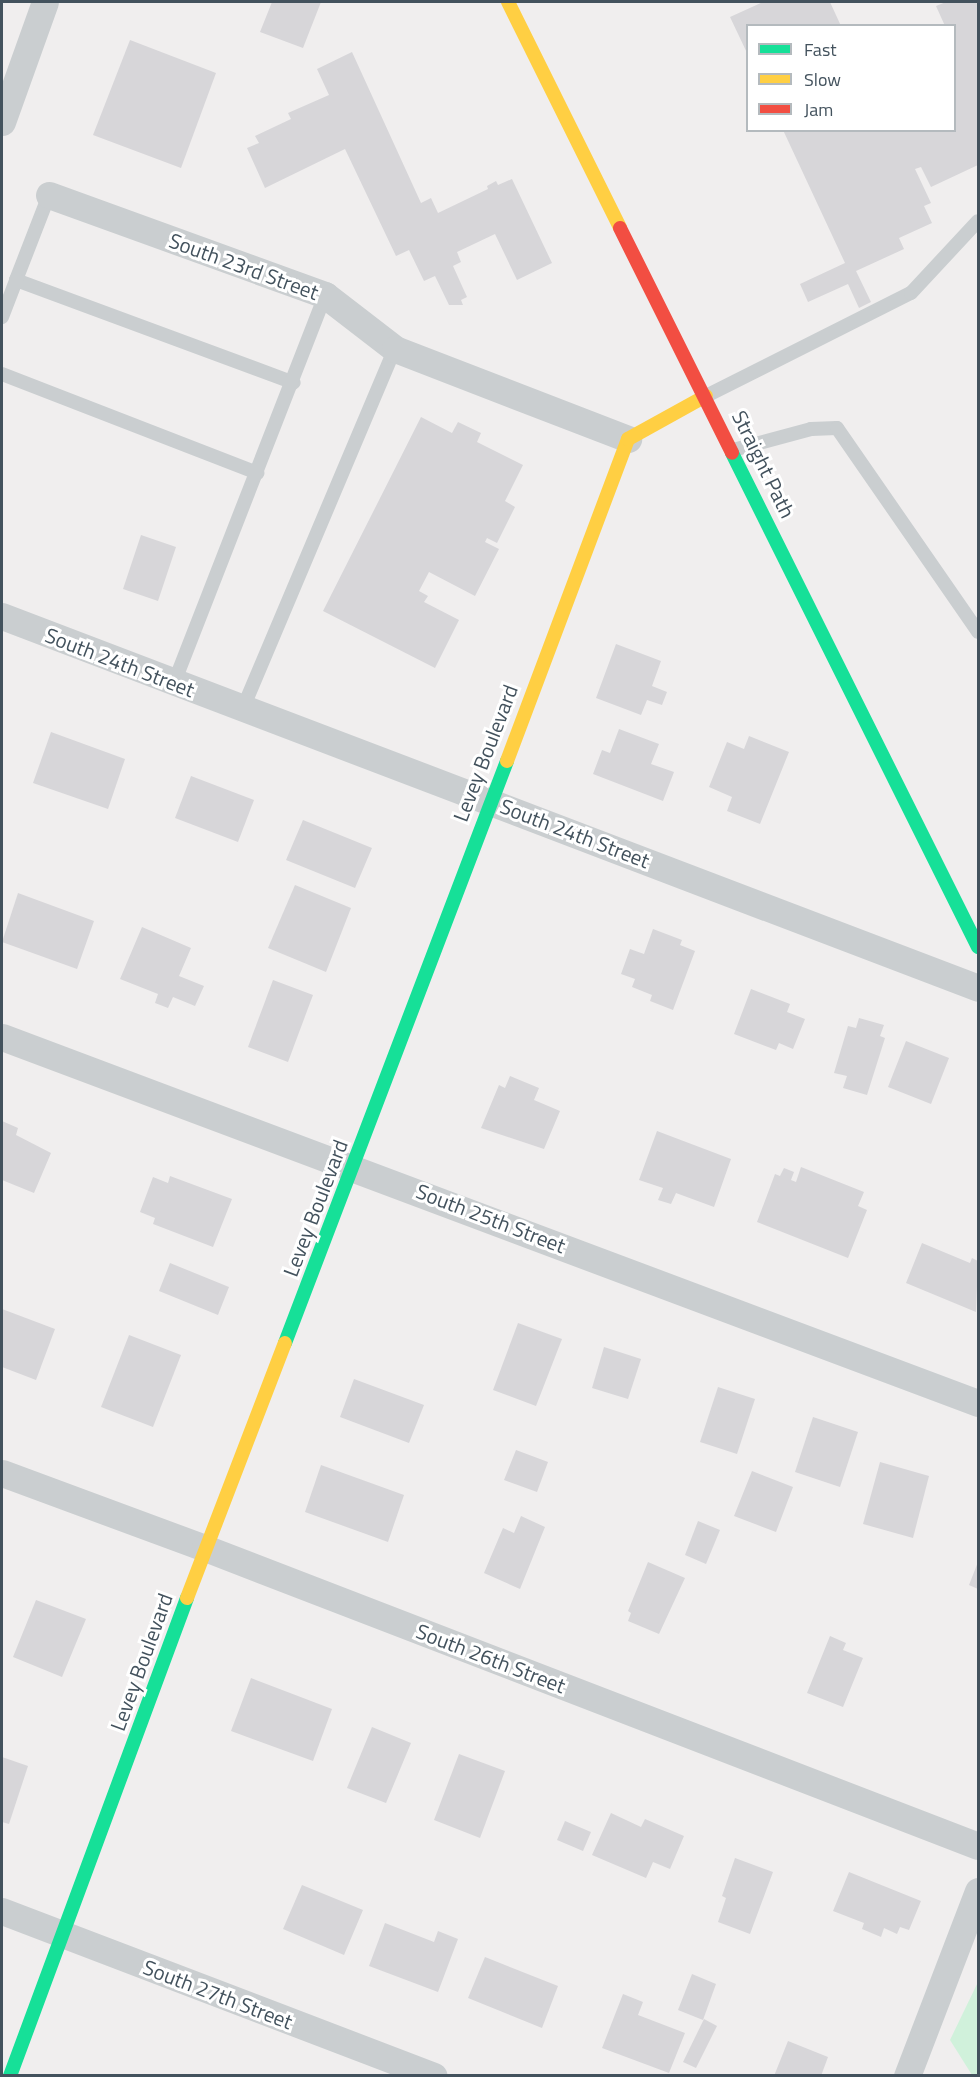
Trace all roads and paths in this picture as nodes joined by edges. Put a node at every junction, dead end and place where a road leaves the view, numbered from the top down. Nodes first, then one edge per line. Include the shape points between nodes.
1 (45, 2) edge
2 (508, 2) edge
3 (2, 122) edge
4 (49, 195) joint
5 (978, 221) edge
6 (16, 280) junction
7 (325, 295) junction
8 (2, 317) edge
9 (395, 349) junction
10 (2, 374) edge
11 (294, 383) junction
12 (706, 396) junction
13 (628, 439) junction
14 (733, 450) junction
15 (257, 473) junction
16 (2, 616) edge
17 (978, 632) edge
18 (174, 682) junction
19 (243, 708) junction
20 (489, 800) junction
21 (978, 947) edge
22 (978, 988) edge
23 (2, 1037) edge
24 (354, 1166) junction
25 (978, 1403) edge
26 (2, 1473) edge
27 (205, 1548) junction
28 (978, 1846) edge
29 (978, 1891) edge
30 (2, 1911) edge
31 (64, 1936) junction
32 (10, 2076) edge
33 (434, 2076) edge
34 (908, 2076) edge

1 - 3 street
2 - 12 street, Straight Path
4 - 6 lane
4 - 7 street, South 23rd Street
5 - 12 lane via 911,292
6 - 8 lane
6 - 11 lane
7 - 9 street, South 23rd Street
7 - 11 lane
9 - 13 street, South 23rd Street
9 - 19 lane
10 - 15 lane
11 - 15 lane
12 - 13 street
12 - 14 street, Straight Path
13 - 20 street, Levey Boulevard
14 - 17 lane via 811,429 837,428
14 - 21 street, Straight Path
15 - 18 lane
16 - 18 street, South 24th Street
18 - 19 street, South 24th Street
19 - 20 street, South 24th Street
20 - 22 street, South 24th Street
20 - 24 street, Levey Boulevard
23 - 24 street, South 25th Street
24 - 25 street, South 25th Street
24 - 27 street, Levey Boulevard
26 - 27 street, South 26th Street
27 - 28 street, South 26th Street
27 - 31 street, Levey Boulevard
29 - 34 street
30 - 31 street, South 27th Street
31 - 32 street, Levey Boulevard
31 - 33 street, South 27th Street

